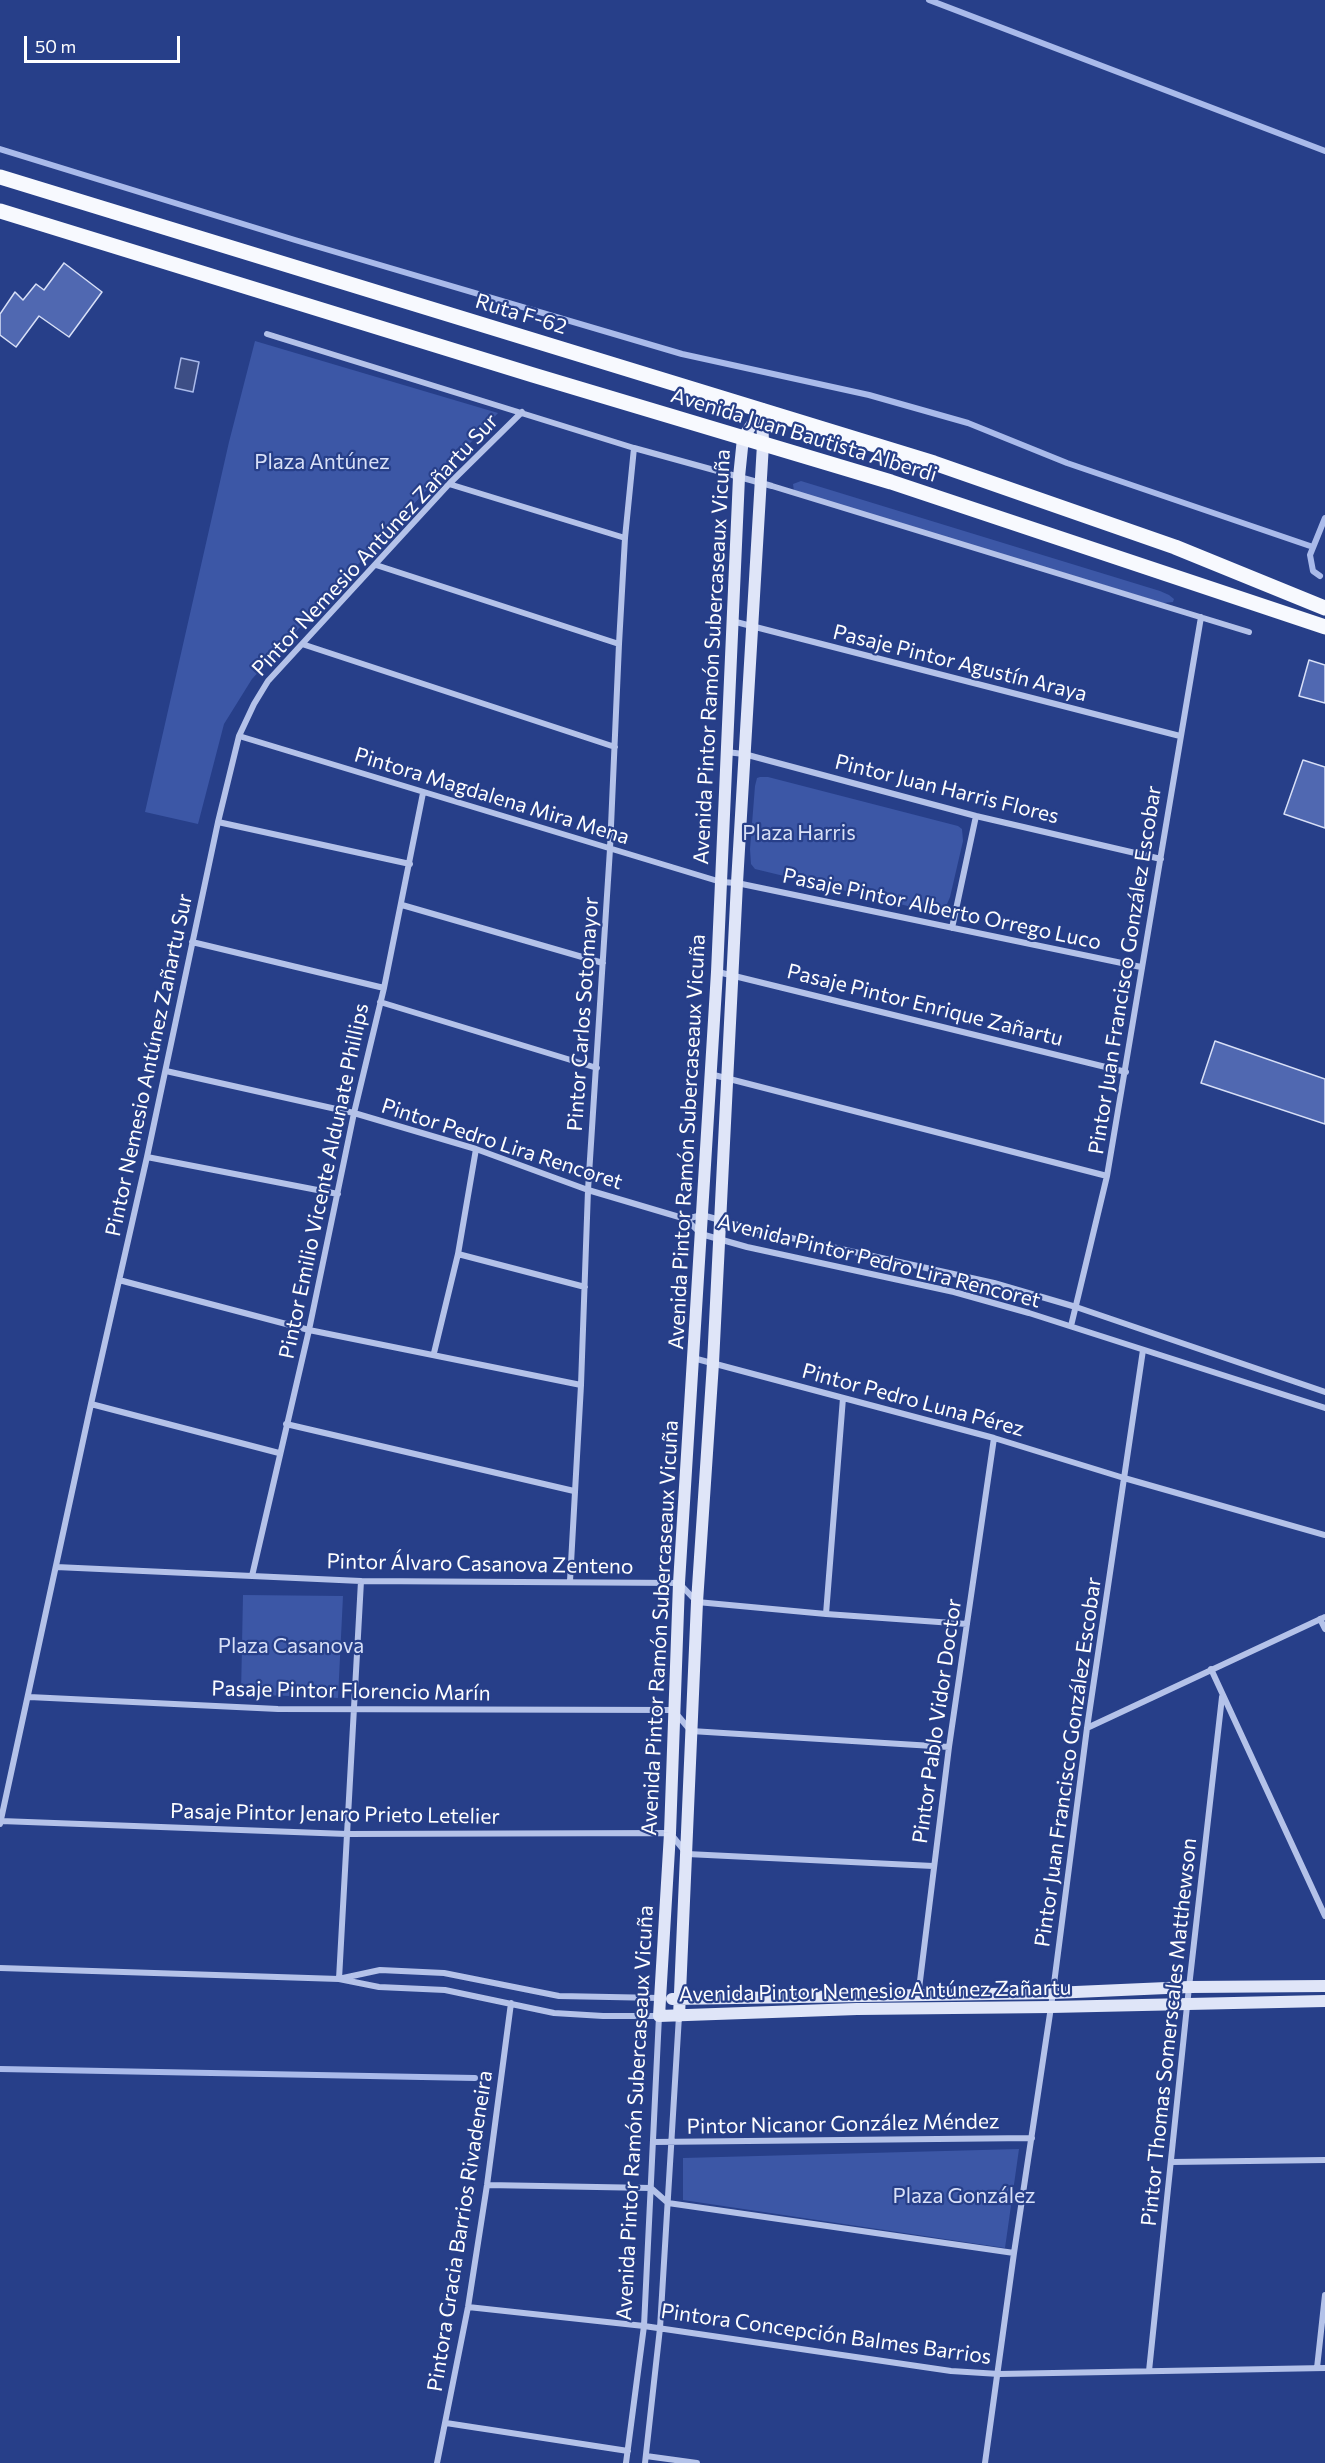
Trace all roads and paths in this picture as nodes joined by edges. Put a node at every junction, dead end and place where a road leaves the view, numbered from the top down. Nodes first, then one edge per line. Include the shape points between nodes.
1 (0, 177) edge
2 (0, 211) edge
3 (267, 333) dead end
4 (762, 409) junction
5 (522, 412) junction
6 (743, 438) junction
7 (763, 444) junction
8 (634, 448) junction
9 (739, 477) junction
10 (759, 482) junction
11 (449, 484) junction
12 (625, 538) junction
13 (375, 565) junction
14 (1325, 608) edge
15 (1201, 617) junction
16 (732, 621) junction
17 (751, 626) junction
18 (1325, 627) edge
19 (1249, 632) dead end
20 (302, 644) junction
21 (619, 644) junction
22 (239, 736) junction
23 (1180, 736) junction
24 (615, 747) junction
25 (725, 752) junction
26 (744, 754) junction
27 (423, 793) junction
28 (976, 816) junction
29 (218, 822) junction
30 (610, 849) junction
31 (1161, 859) junction
32 (410, 864) junction
33 (721, 882) junction
34 (736, 883) junction
35 (402, 904) junction
36 (952, 928) junction
37 (192, 942) junction
38 (603, 963) junction
39 (1141, 967) junction
40 (717, 972) junction
41 (733, 975) junction
42 (384, 988) junction
43 (381, 1002) junction
44 (597, 1068) junction
45 (166, 1071) junction
46 (1126, 1072) junction
47 (710, 1074) junction
48 (727, 1078) junction
49 (354, 1113) junction
50 (476, 1149) junction
51 (147, 1157) junction
52 (1107, 1176) junction
53 (588, 1190) junction
54 (338, 1194) junction
55 (702, 1215) junction
56 (686, 1219) junction
57 (719, 1220) junction
58 (701, 1234) junction
59 (718, 1239) junction
60 (458, 1254) junction
61 (119, 1280) junction
62 (585, 1287) junction
63 (1076, 1307) junction
64 (1071, 1326) junction
65 (309, 1330) junction
66 (1143, 1350) junction
67 (434, 1353) junction
68 (693, 1358) junction
69 (713, 1363) junction
70 (581, 1385) junction
71 (1325, 1392) edge
72 (843, 1398) junction
73 (91, 1404) junction
74 (1325, 1408) edge
75 (286, 1424) junction
76 (994, 1438) junction
77 (279, 1453) junction
78 (1124, 1478) junction
79 (574, 1491) junction
80 (1325, 1535) edge
81 (56, 1567) junction
82 (252, 1576) junction
83 (361, 1581) junction
84 (570, 1581) junction
85 (679, 1583) junction
86 (697, 1602) junction
87 (826, 1614) junction
88 (1323, 1618) edge
89 (967, 1624) junction
90 (1325, 1629) edge
91 (1211, 1670) junction
92 (29, 1697) junction
93 (1222, 1697) junction
94 (353, 1710) junction
95 (673, 1710) junction
96 (1087, 1728) junction
97 (691, 1731) junction
98 (949, 1747) junction
99 (0, 1823) edge
100 (670, 1833) junction
101 (347, 1834) junction
102 (687, 1854) junction
103 (933, 1866) junction
104 (1325, 1916) edge
105 (0, 1968) edge
106 (339, 1978) junction
107 (1325, 1986) edge
108 (1189, 1987) junction
109 (919, 1993) junction
110 (1053, 1993) junction
111 (660, 1998) junction
112 (680, 1999) junction
113 (1325, 2001) edge
114 (511, 2003) junction
115 (1188, 2003) junction
116 (1051, 2007) junction
117 (917, 2009) junction
118 (659, 2016) junction
119 (679, 2016) junction
120 (1032, 2138) junction
121 (654, 2142) junction
122 (670, 2143) junction
123 (1325, 2160) edge
124 (1171, 2162) junction
125 (487, 2185) junction
126 (651, 2188) junction
127 (668, 2203) junction
128 (1014, 2253) junction
129 (1325, 2295) edge
130 (468, 2307) junction
131 (644, 2326) junction
132 (660, 2328) junction
133 (1317, 2368) junction
134 (1325, 2368) edge
135 (1149, 2371) junction
136 (999, 2374) junction
137 (446, 2424) junction
138 (627, 2451) junction
139 (646, 2459) edge
140 (437, 2463) edge
141 (626, 2463) edge
142 (697, 2463) edge
143 (985, 2463) edge

1 - 4 main road, Ruta F-62
2 - 6 main road, Avenida Juan Bautista Alberdi
3 - 5 street
4 - 6 street, Avenida Pintor Ramón Subercaseaux Vicuña
4 - 7 street, Avenida Pintor Ramón Subercaseaux Vicuña
4 - 14 main road, Ruta F-62 via 1029,495 1175,547
5 - 8 street
5 - 11 street, Pintor Nemesio Antúnez Zañartu Sur
6 - 7 main road, Avenida Juan Bautista Alberdi
6 - 9 street, Avenida Pintor Ramón Subercaseaux Vicuña
7 - 10 street, Avenida Pintor Ramón Subercaseaux Vicuña
7 - 18 main road, Avenida Juan Bautista Alberdi via 891,482
8 - 9 street
8 - 12 street, Pintor Carlos Sotomayor
9 - 10 street
9 - 16 street, Avenida Pintor Ramón Subercaseaux Vicuña
10 - 15 street
10 - 17 street, Avenida Pintor Ramón Subercaseaux Vicuña
11 - 12 street
11 - 13 street, Pintor Nemesio Antúnez Zañartu Sur
12 - 21 street, Pintor Carlos Sotomayor
13 - 20 street, Pintor Nemesio Antúnez Zañartu Sur
13 - 21 street
15 - 19 street
15 - 23 street, Pintor Juan Francisco González Escobar
16 - 17 street, Pasaje Pintor Agustín Araya
16 - 25 street, Avenida Pintor Ramón Subercaseaux Vicuña
17 - 23 street, Pasaje Pintor Agustín Araya
17 - 26 street, Avenida Pintor Ramón Subercaseaux Vicuña
20 - 22 street, Pintor Nemesio Antúnez Zañartu Sur via 268,681
20 - 24 street
21 - 24 street, Pintor Carlos Sotomayor
22 - 27 street, Pintora Magdalena Mira Mena
22 - 29 street, Pintor Nemesio Antúnez Zañartu Sur
23 - 31 street, Pintor Juan Francisco González Escobar
24 - 30 street, Pintor Carlos Sotomayor
25 - 26 street, Pintor Juan Harris Flores
25 - 33 street, Avenida Pintor Ramón Subercaseaux Vicuña
26 - 28 street, Pintor Juan Harris Flores
26 - 34 street, Avenida Pintor Ramón Subercaseaux Vicuña
27 - 30 street, Pintora Magdalena Mira Mena
27 - 32 street, Pintor Emilio Vicente Aldunate Phillips
28 - 31 street, Pintor Juan Harris Flores
28 - 36 street
29 - 32 street
29 - 37 street, Pintor Nemesio Antúnez Zañartu Sur
30 - 33 street, Pintora Magdalena Mira Mena
30 - 38 street, Pintor Carlos Sotomayor
31 - 39 street, Pintor Juan Francisco González Escobar
32 - 35 street, Pintor Emilio Vicente Aldunate Phillips
33 - 34 street, Pintora Magdalena Mira Mena
33 - 40 street, Avenida Pintor Ramón Subercaseaux Vicuña
34 - 36 street, Pasaje Pintor Alberto Orrego Luco
34 - 41 street, Avenida Pintor Ramón Subercaseaux Vicuña
35 - 38 street
35 - 42 street, Pintor Emilio Vicente Aldunate Phillips
36 - 39 street, Pasaje Pintor Alberto Orrego Luco
37 - 42 street
37 - 45 street, Pintor Nemesio Antúnez Zañartu Sur
38 - 44 street, Pintor Carlos Sotomayor
39 - 46 street, Pintor Juan Francisco González Escobar
40 - 41 street, Pasaje Pintor Enrique Zañartu
40 - 47 street, Avenida Pintor Ramón Subercaseaux Vicuña
41 - 46 street, Pasaje Pintor Enrique Zañartu
41 - 48 street, Avenida Pintor Ramón Subercaseaux Vicuña
42 - 43 street, Pintor Emilio Vicente Aldunate Phillips
43 - 44 street
43 - 49 street, Pintor Emilio Vicente Aldunate Phillips
44 - 53 street, Pintor Carlos Sotomayor
45 - 49 street, Pintor Pedro Lira Rencoret
45 - 51 street, Pintor Nemesio Antúnez Zañartu Sur
46 - 52 street, Pintor Juan Francisco González Escobar
47 - 48 street
47 - 55 street, Avenida Pintor Ramón Subercaseaux Vicuña
48 - 52 street
48 - 57 street, Avenida Pintor Ramón Subercaseaux Vicuña
49 - 50 street, Pintor Pedro Lira Rencoret
49 - 54 street, Pintor Emilio Vicente Aldunate Phillips
50 - 53 street, Pintor Pedro Lira Rencoret
50 - 60 street
51 - 54 street
51 - 61 street, Pintor Nemesio Antúnez Zañartu Sur
52 - 63 street, Pintor Juan Francisco González Escobar
53 - 56 street, Pintor Pedro Lira Rencoret
53 - 62 street, Pintor Carlos Sotomayor
54 - 65 street, Pintor Emilio Vicente Aldunate Phillips
55 - 56 street, Avenida Pintor Pedro Lira Rencoret
55 - 57 street, Avenida Pintor Pedro Lira Rencoret
55 - 58 street, Avenida Pintor Ramón Subercaseaux Vicuña
56 - 58 street, Avenida Pintor Pedro Lira Rencoret
57 - 59 street, Avenida Pintor Ramón Subercaseaux Vicuña
57 - 63 street, Avenida Pintor Pedro Lira Rencoret via 994,1283
58 - 59 street, Avenida Pintor Pedro Lira Rencoret
58 - 68 street, Avenida Pintor Ramón Subercaseaux Vicuña
59 - 64 street, Avenida Pintor Pedro Lira Rencoret via 954,1292
59 - 69 street, Avenida Pintor Ramón Subercaseaux Vicuña
60 - 62 street
60 - 67 street
61 - 65 street
61 - 73 street, Pintor Nemesio Antúnez Zañartu Sur
62 - 70 street, Pintor Carlos Sotomayor
63 - 64 street, Pintor Juan Francisco González Escobar
63 - 71 street, Avenida Pintor Pedro Lira Rencoret
64 - 66 street, Avenida Pintor Pedro Lira Rencoret
65 - 67 street
65 - 75 street, Pintor Emilio Vicente Aldunate Phillips
66 - 74 street, Avenida Pintor Pedro Lira Rencoret
66 - 78 street, Pintor Juan Francisco González Escobar
67 - 70 street
68 - 69 street, Pintor Pedro Luna Pérez
68 - 85 street, Avenida Pintor Ramón Subercaseaux Vicuña
69 - 72 street, Pintor Pedro Luna Pérez
69 - 86 street, Avenida Pintor Ramón Subercaseaux Vicuña
70 - 79 street, Pintor Carlos Sotomayor
72 - 76 street, Pintor Pedro Luna Pérez
72 - 87 street
73 - 77 street
73 - 81 street, Pintor Nemesio Antúnez Zañartu Sur
75 - 77 street, Pintor Emilio Vicente Aldunate Phillips
75 - 79 street
76 - 78 street, Pintor Pedro Luna Pérez
76 - 89 street, Pintor Pablo Vidor Doctor
77 - 82 street, Pintor Emilio Vicente Aldunate Phillips
78 - 80 street, Pintor Pedro Luna Pérez
78 - 96 street, Pintor Juan Francisco González Escobar
79 - 84 street, Pintor Carlos Sotomayor
81 - 82 street, Pintor Álvaro Casanova Zenteno
81 - 92 street, Pintor Nemesio Antúnez Zañartu Sur
82 - 83 street, Pintor Álvaro Casanova Zenteno
83 - 84 street, Pintor Álvaro Casanova Zenteno
83 - 94 street
84 - 85 street, Pintor Álvaro Casanova Zenteno
85 - 86 street
85 - 95 street, Avenida Pintor Ramón Subercaseaux Vicuña
86 - 87 street
86 - 97 street, Avenida Pintor Ramón Subercaseaux Vicuña
87 - 89 street
88 - 90 street
88 - 91 street
89 - 98 street, Pintor Pablo Vidor Doctor
91 - 93 street
91 - 96 street
92 - 94 street, Pasaje Pintor Florencio Marín
92 - 99 street, Pintor Nemesio Antúnez Zañartu Sur
93 - 104 street
93 - 108 street, Pintor Thomas Somerscales Matthewson
94 - 95 street, Pasaje Pintor Florencio Marín
94 - 101 street
95 - 97 street
95 - 100 street, Avenida Pintor Ramón Subercaseaux Vicuña
96 - 110 street, Pintor Juan Francisco González Escobar
97 - 98 street
97 - 102 street, Avenida Pintor Ramón Subercaseaux Vicuña
98 - 103 street, Pintor Pablo Vidor Doctor
99 - 101 street, Pasaje Pintor Jenaro Prieto Letelier
100 - 101 street, Pasaje Pintor Jenaro Prieto Letelier
100 - 102 street
100 - 111 street, Avenida Pintor Ramón Subercaseaux Vicuña
101 - 106 street
102 - 103 street
102 - 112 street, Avenida Pintor Ramón Subercaseaux Vicuña
103 - 109 street, Pintor Pablo Vidor Doctor
105 - 106 street
106 - 111 street, Avenida Pintor Nemesio Antúnez Zañartu via 380,1970 444,1973 559,1996
106 - 114 street, Avenida Pintor Nemesio Antúnez Zañartu via 379,1987 445,1990
107 - 108 street, Avenida Pintor Nemesio Antúnez Zañartu
108 - 110 street, Avenida Pintor Nemesio Antúnez Zañartu
108 - 115 street, Pintor Thomas Somerscales Matthewson
109 - 110 street, Avenida Pintor Nemesio Antúnez Zañartu
109 - 112 street, Avenida Pintor Nemesio Antúnez Zañartu
109 - 117 street, Pintor Pablo Vidor Doctor
110 - 116 street, Pintor Juan Francisco González Escobar
111 - 112 street, Avenida Pintor Nemesio Antúnez Zañartu
111 - 118 street, Avenida Pintor Ramón Subercaseaux Vicuña
112 - 119 street, Avenida Pintor Ramón Subercaseaux Vicuña
113 - 115 street, Avenida Pintor Nemesio Antúnez Zañartu
114 - 118 street, Avenida Pintor Nemesio Antúnez Zañartu via 554,2013
114 - 125 street, Pintora Gracia Barrios Rivadeneira
115 - 116 street, Avenida Pintor Nemesio Antúnez Zañartu
115 - 124 street, Pintor Thomas Somerscales Matthewson
116 - 117 street, Avenida Pintor Nemesio Antúnez Zañartu
116 - 120 street, Pintor Juan Francisco González Escobar
117 - 119 street, Avenida Pintor Nemesio Antúnez Zañartu
118 - 119 street, Avenida Pintor Nemesio Antúnez Zañartu
118 - 121 street, Avenida Pintor Ramón Subercaseaux Vicuña
119 - 122 street, Avenida Pintor Ramón Subercaseaux Vicuña
120 - 122 street, Pintor Nicanor González Méndez
120 - 128 street, Pintor Juan Francisco González Escobar
121 - 122 street, Pintor Nicanor González Méndez
121 - 126 street, Avenida Pintor Ramón Subercaseaux Vicuña
122 - 127 street, Avenida Pintor Ramón Subercaseaux Vicuña
123 - 124 street
124 - 135 street, Pintor Thomas Somerscales Matthewson
125 - 126 street
125 - 130 street, Pintora Gracia Barrios Rivadeneira
126 - 127 street
126 - 131 street, Avenida Pintor Ramón Subercaseaux Vicuña
127 - 128 street
127 - 132 street, Avenida Pintor Ramón Subercaseaux Vicuña
128 - 136 street, Pintor Juan Francisco González Escobar
129 - 133 street
130 - 131 street, Pintora Concepción Balmes Barrios
130 - 137 street, Pintora Gracia Barrios Rivadeneira
131 - 132 street, Pintora Concepción Balmes Barrios
131 - 138 street, Avenida Pintor Ramón Subercaseaux Vicuña
132 - 136 street, Pintora Concepción Balmes Barrios
132 - 139 street, Avenida Pintor Ramón Subercaseaux Vicuña
133 - 134 street, Pintora Concepción Balmes Barrios
133 - 135 street, Pintora Concepción Balmes Barrios
135 - 136 street, Pintora Concepción Balmes Barrios
136 - 143 street, Pintor Juan Francisco González Escobar
137 - 138 street
137 - 140 street, Pintora Gracia Barrios Rivadeneira
138 - 141 street, Avenida Pintor Ramón Subercaseaux Vicuña
139 - 142 street

